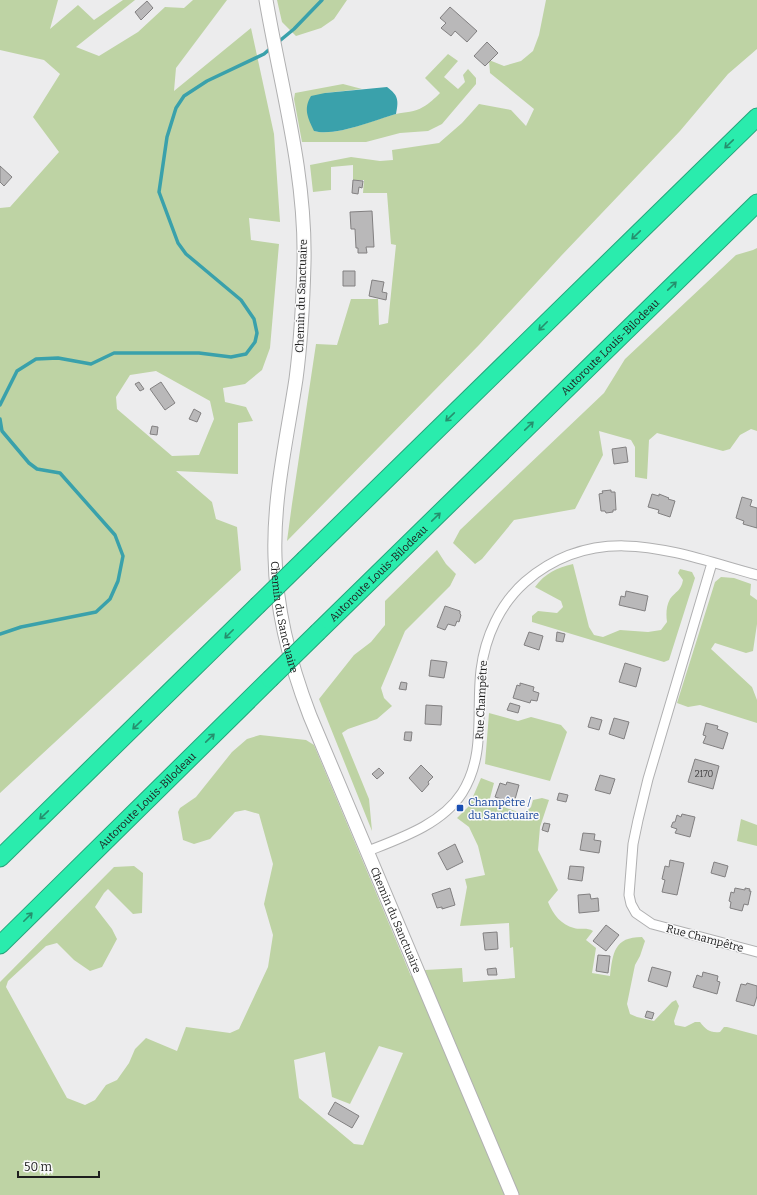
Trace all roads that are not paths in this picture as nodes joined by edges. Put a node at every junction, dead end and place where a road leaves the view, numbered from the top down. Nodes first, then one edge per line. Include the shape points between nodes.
1 (266, 0) edge
2 (757, 117) edge
3 (757, 203) edge
4 (712, 562) junction
5 (757, 575) edge
6 (368, 851) junction
7 (0, 858) edge
8 (0, 945) edge
9 (757, 952) edge
10 (512, 1195) edge

1 - 6 street, Chemin du Sanctuaire via 299,169 304,262 299,359 276,511 274,548 277,596 284,638 299,686
2 -> 7 highway, bridge
8 -> 3 highway, Autoroute Louis-Bilodeau, bridge
4 - 5 street, Rue Champêtre
4 - 6 street, Rue Champêtre via 650,548 605,546 568,556 534,575 511,597 488,638 480,683 478,752 472,774 461,794 451,807 435,820
4 - 9 street, Rue Champêtre via 648,779 633,844 629,895 636,913 652,924
6 - 10 street, Chemin du Sanctuaire

